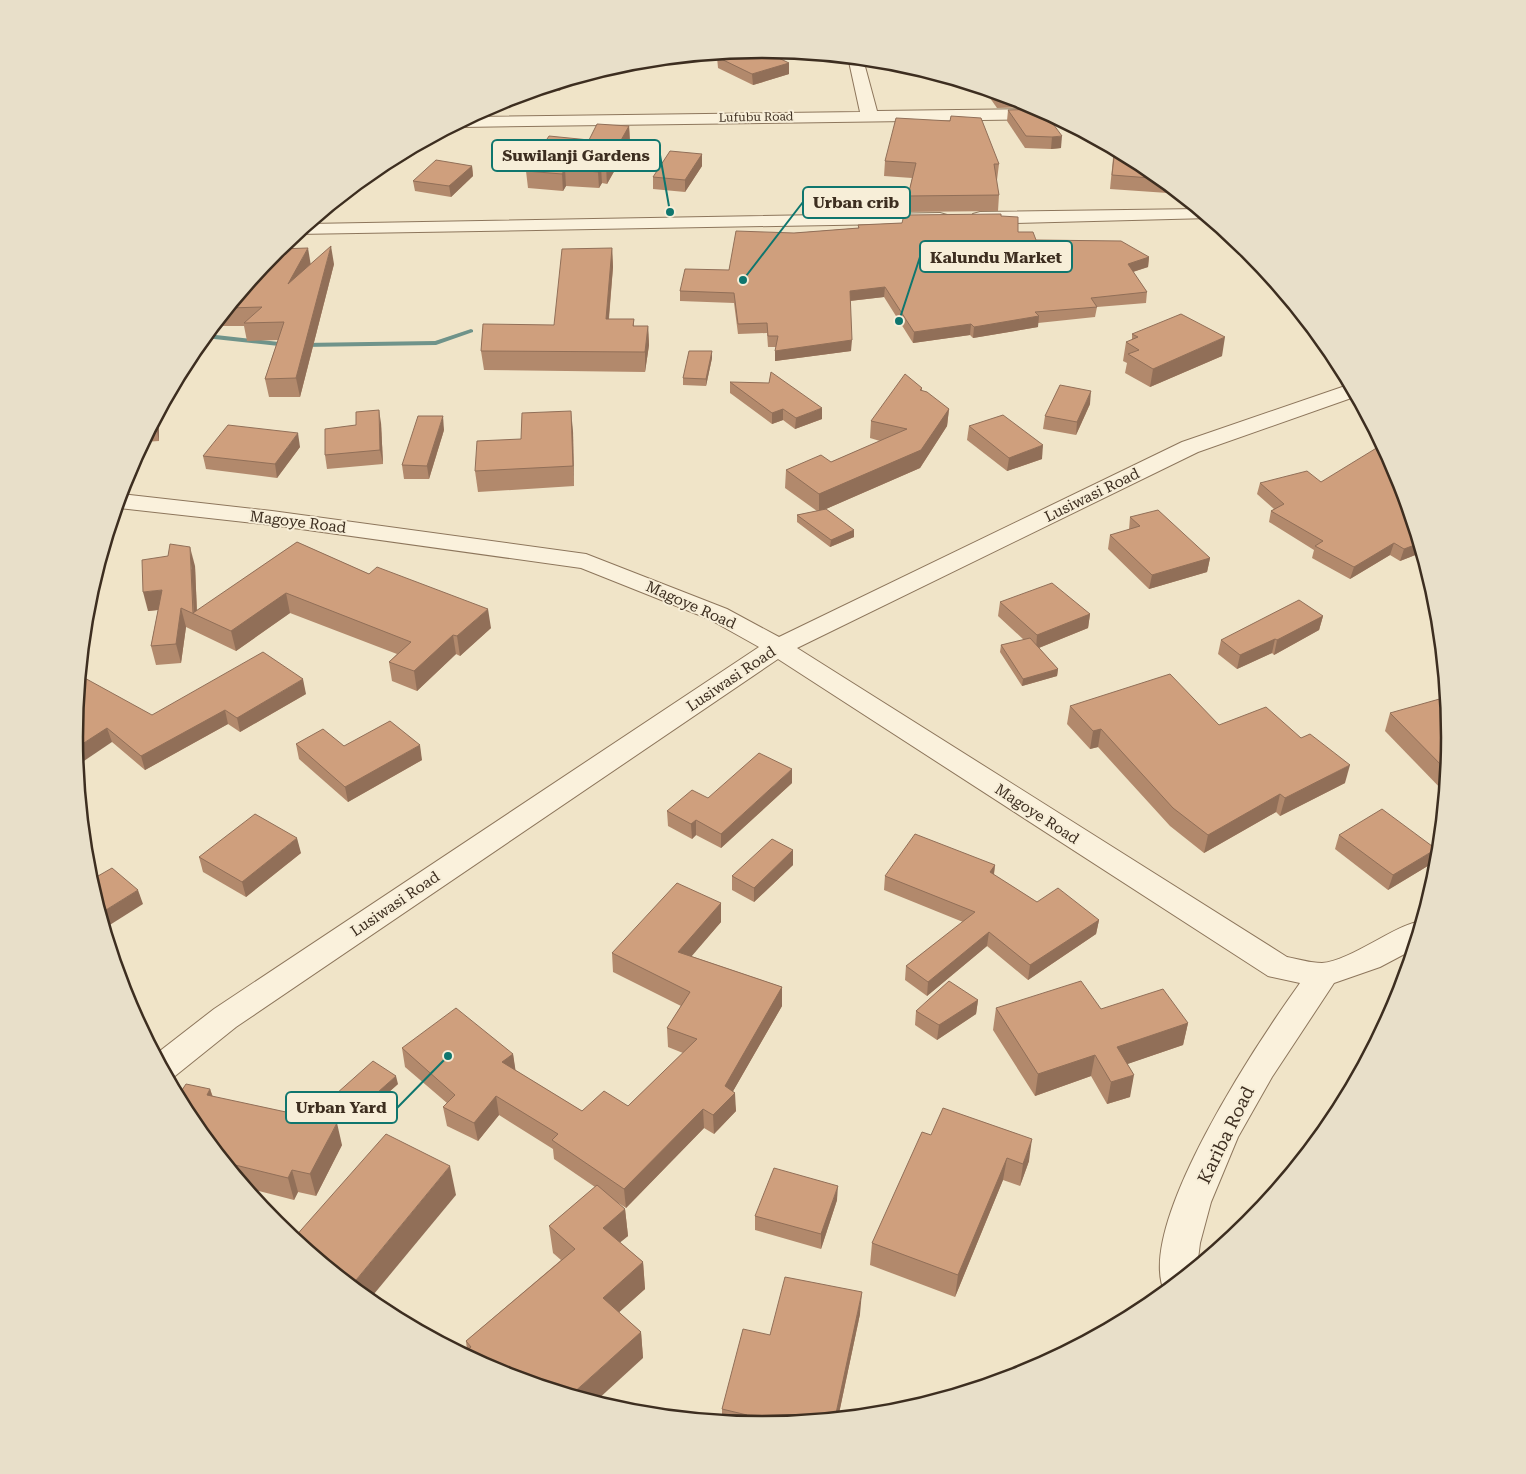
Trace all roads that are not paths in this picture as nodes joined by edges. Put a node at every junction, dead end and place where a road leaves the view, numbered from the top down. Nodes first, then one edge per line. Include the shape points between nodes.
1 (857, 64) edge
2 (1034, 114) edge
3 (870, 116) junction
4 (475, 122) edge
5 (1197, 214) edge
6 (311, 230) edge
7 (1348, 392) edge
8 (128, 502) edge
9 (778, 647) junction
10 (1412, 936) edge
11 (1322, 975) junction
12 (168, 1063) edge
13 (1179, 1274) edge

1 - 3 street
2 - 3 street, Lufubu Road
3 - 4 street, Lufubu Road
5 - 6 street
7 - 9 street, Lusiwasi Road via 1190,447
8 - 9 street, Magoye Road via 282,519 586,561 718,614
9 - 11 street, Magoye Road via 1279,968
9 - 12 street, Lusiwasi Road via 225,1018
10 - 11 street via 1368,959
11 - 13 street, Kariba Road via 1235,1107 1199,1188 1183,1238

